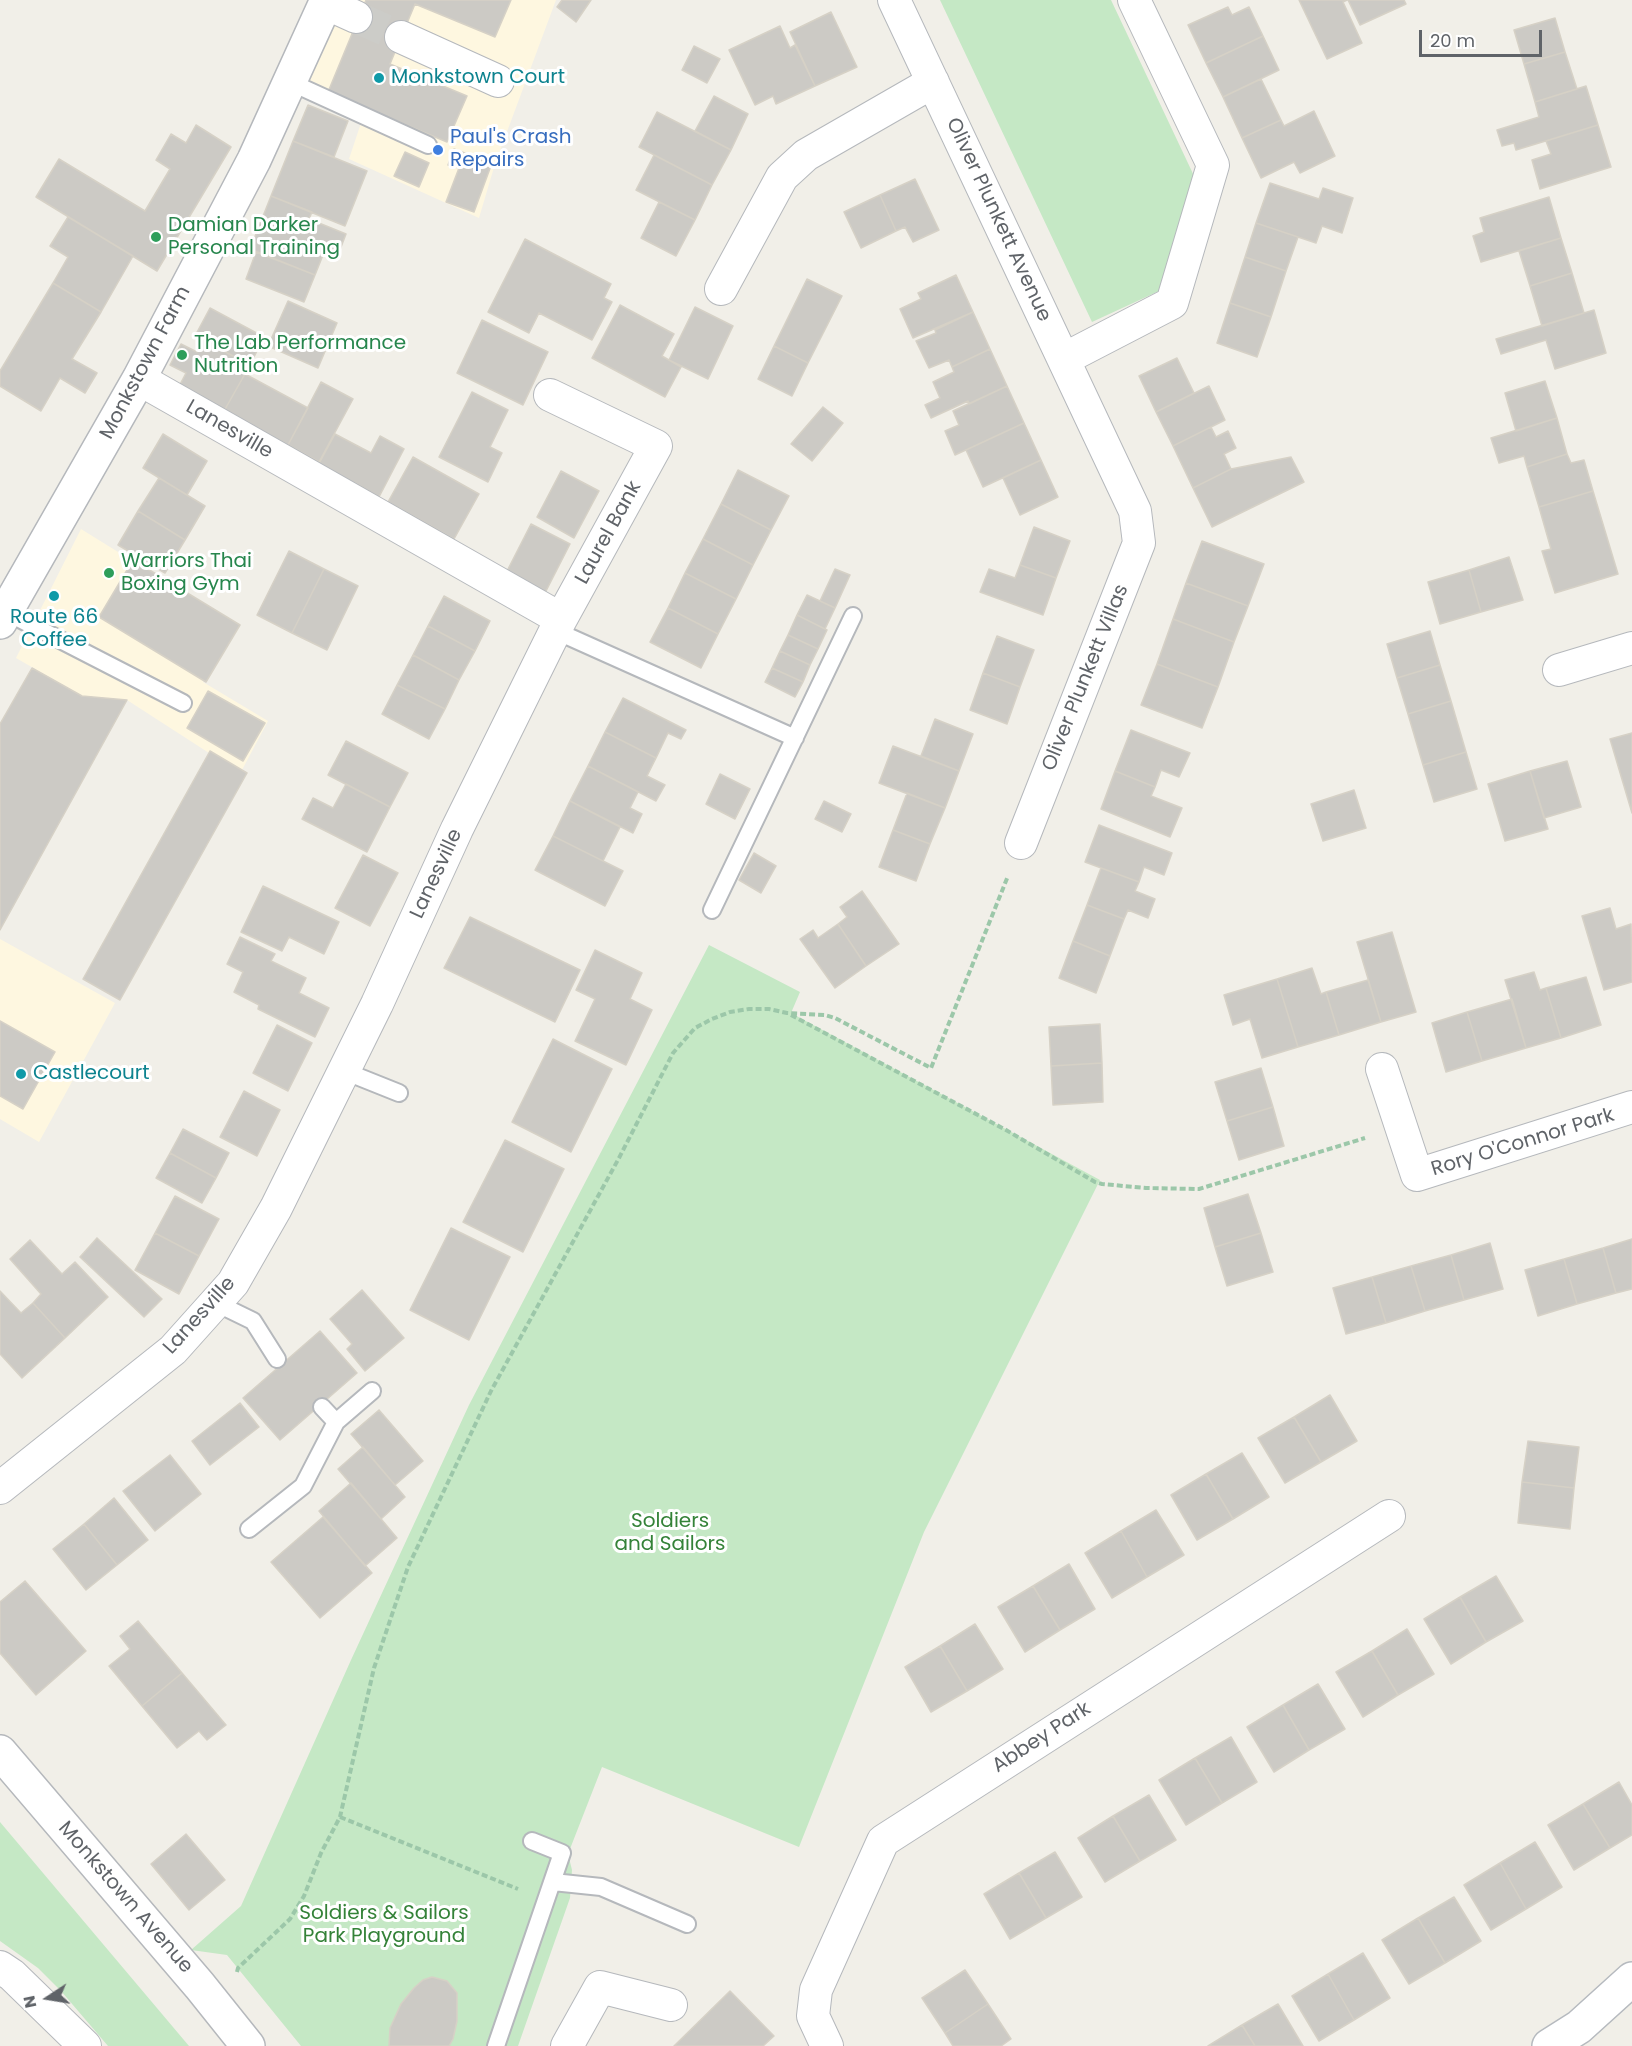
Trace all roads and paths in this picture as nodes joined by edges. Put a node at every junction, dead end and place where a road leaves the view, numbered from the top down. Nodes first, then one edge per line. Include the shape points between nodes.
1 (894, 0) edge
2 (1134, 0) edge
3 (326, 2) edge
4 (356, 17) tunnel mouth
5 (401, 36) tunnel mouth
6 (498, 81) dead end
7 (290, 82) junction
8 (933, 82) junction
9 (429, 145) dead end
10 (721, 289) dead end
11 (1064, 359) junction
12 (139, 379) junction
13 (549, 395) dead end
14 (1136, 512) joint
15 (853, 616) dead end
16 (3, 617) edge
17 (559, 625) junction
18 (1632, 648) edge
19 (1558, 670) dead end
20 (183, 703) dead end
21 (795, 738) junction
22 (1021, 843) joint
23 (712, 910) dead end
24 (787, 1013) junction
25 (1382, 1069) dead end
26 (344, 1071) junction
27 (399, 1093) dead end
28 (1632, 1107) edge
29 (1402, 1129) junction
30 (216, 1303) junction
31 (277, 1359) dead end
32 (372, 1391) dead end
33 (322, 1407) dead end
34 (336, 1422) junction
35 (0, 1488) edge
36 (1389, 1516) dead end
37 (249, 1529) dead end
38 (0, 1752) edge
39 (340, 1817) junction
40 (532, 1841) dead end
41 (553, 1882) junction
42 (546, 1900) junction
43 (687, 1924) dead end
44 (0, 1967) edge
45 (238, 1968) dead end
46 (1632, 1979) edge
47 (671, 2005) dead end
48 (85, 2046) edge
49 (248, 2046) edge
50 (496, 2046) edge
51 (567, 2046) edge
52 (827, 2046) edge
53 (1549, 2046) edge

1 - 8 street, Oliver Plunkett Avenue
2 - 11 street via 1213,165 1172,303
3 - 4 street
3 - 7 street, Monkstown Farm
5 - 6 street
7 - 9 lane
7 - 12 street, Monkstown Farm via 254,160
8 - 10 street via 806,155 782,177
8 - 11 street, Oliver Plunkett Avenue
11 - 14 street, Oliver Plunkett Avenue
12 - 16 street, Monkstown Farm
12 - 17 street, Lanesville
13 - 17 street, Laurel Bank via 656,446
14 - 22 street, Oliver Plunkett Villas via 1139,543
15 - 21 lane
16 - 20 lane
17 - 21 lane
17 - 26 street, Lanesville
18 - 19 street
21 - 23 lane
22 - 24 path via 931,1068 835,1018
24 - 29 path via 1102,1184 1199,1189
24 - 39 path via 769,1009 730,1012 695,1028 673,1053 491,1391 408,1567 374,1668
25 - 29 street, Rory O'Connor Park
26 - 27 lane
26 - 30 street, Lanesville via 276,1208 233,1283
28 - 29 street, Rory O'Connor Park via 1417,1175
30 - 31 lane via 252,1321
30 - 35 street, Lanesville via 173,1350
32 - 34 lane
33 - 34 lane
34 - 37 lane via 303,1486
36 - 52 street, Abbey Park via 883,1841 816,1990 813,2016
38 - 49 street, Monkstown Avenue
39 - 42 path
39 - 45 path via 297,1908 267,1943
40 - 41 lane via 562,1853
41 - 42 lane
41 - 43 lane via 601,1887
42 - 50 lane
44 - 48 street
46 - 53 street via 1579,2027
47 - 51 street via 600,1987

